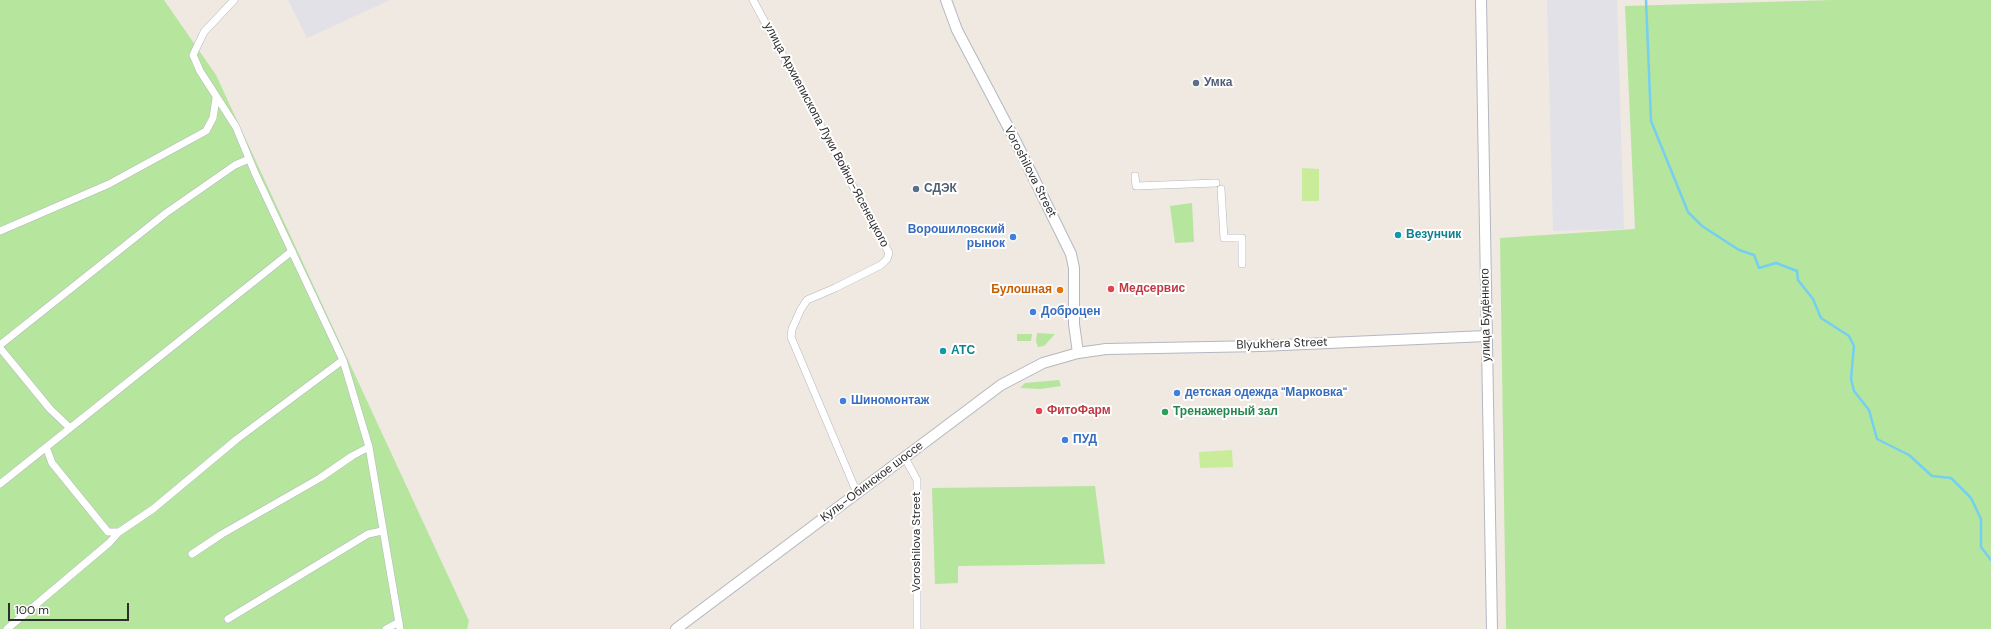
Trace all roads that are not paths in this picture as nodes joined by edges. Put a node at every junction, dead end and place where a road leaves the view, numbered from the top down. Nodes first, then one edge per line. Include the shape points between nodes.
1 (234, 0) edge
2 (753, 0) edge
3 (946, 0) edge
4 (1481, 0) edge
5 (216, 98) junction
6 (249, 159) junction
7 (1135, 176) dead end
8 (0, 231) edge
9 (292, 252) junction
10 (1242, 264) dead end
11 (1486, 336) junction
12 (0, 347) edge
13 (1078, 353) junction
14 (343, 360) junction
15 (70, 428) junction
16 (46, 447) junction
17 (369, 447) junction
18 (905, 458) junction
19 (0, 484) edge
20 (857, 493) junction
21 (382, 531) junction
22 (119, 532) junction
23 (192, 554) dead end
24 (228, 620) dead end
25 (399, 626) edge
26 (7, 629) edge
27 (386, 629) edge
28 (676, 629) edge
29 (917, 629) edge
30 (1492, 629) edge

1 - 5 street via 204,32 193,55
2 - 20 street, улица Архиепископа Луки Войно-Ясенецкого via 889,253 881,264 807,300 800,309 792,329 791,338
3 - 13 main road, Voroshilova Street via 957,30 1071,254 1074,268 1074,324
4 - 11 main road, улица Будённого
5 - 6 street via 236,128
5 - 8 street via 213,118 206,130 109,184
6 - 9 street
6 - 12 street via 235,165 166,213
7 - 10 street via 1136,186 1219,186 1224,238 1242,238
9 - 14 street
9 - 15 street
11 - 13 main road, Blyukhera Street via 1261,346 1106,349
11 - 30 main road, улица Будённого
12 - 15 street via 50,409
13 - 18 main road, Куль-Обинское шоссе via 1043,363 1001,385
14 - 17 street
14 - 22 street via 237,439 153,509
15 - 16 street
16 - 19 street
16 - 22 street via 52,463 108,532
17 - 21 street
17 - 23 street
18 - 20 main road, Куль-Обинское шоссе
18 - 29 street, Voroshilova Street via 917,480
20 - 28 main road, Куль-Обинское шоссе
21 - 24 street via 368,534
21 - 25 street
22 - 26 street
25 - 27 street

